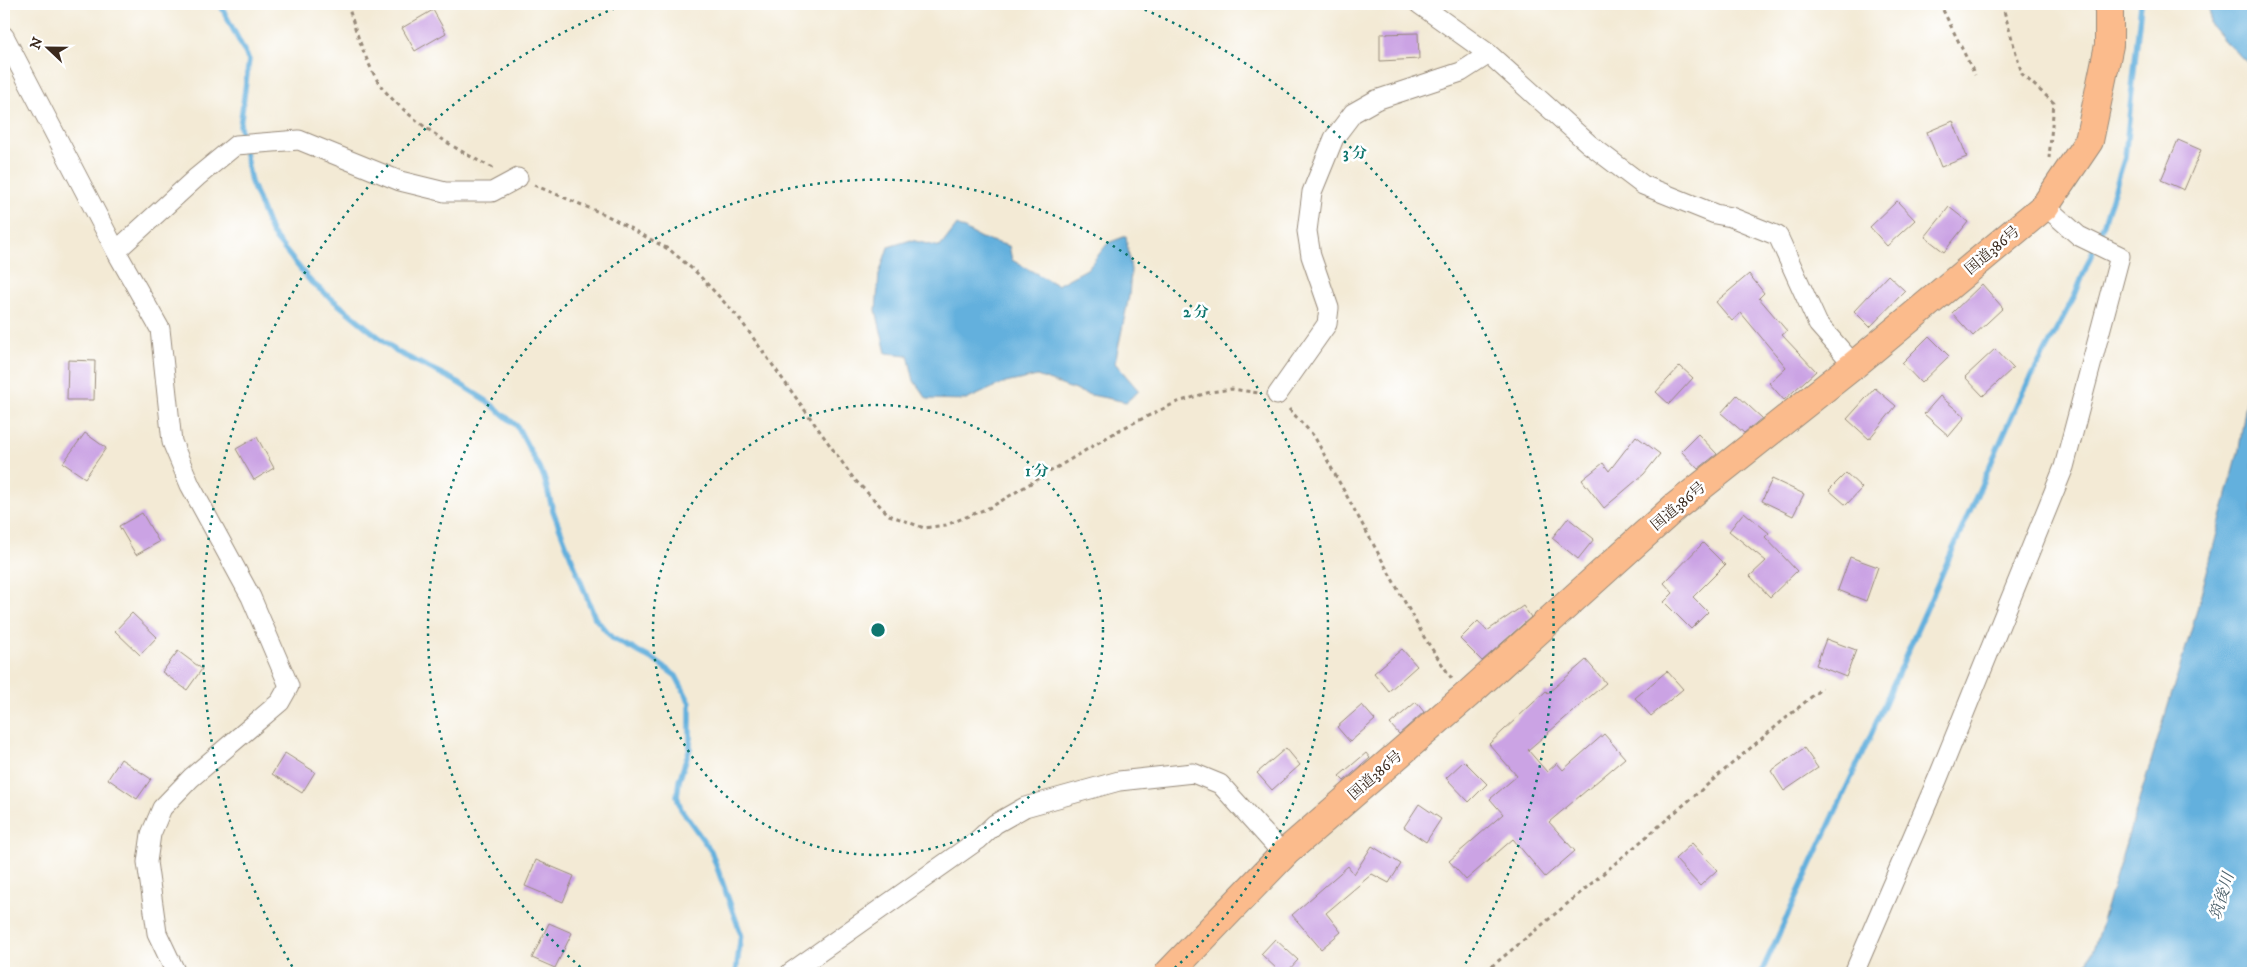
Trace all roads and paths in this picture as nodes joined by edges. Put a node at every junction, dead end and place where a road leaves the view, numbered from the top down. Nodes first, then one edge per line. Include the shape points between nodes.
1 (348, 4) edge
2 (1419, 4) edge
3 (2002, 4) edge
4 (2109, 4) edge
5 (1943, 10) dead end
6 (4, 36) edge
7 (1489, 54) junction
8 (1975, 74) dead end
9 (2049, 159) dead end
10 (518, 178) junction
11 (2045, 206) junction
12 (116, 250) junction
13 (1854, 365) junction
14 (1276, 395) junction
15 (1822, 688) dead end
16 (1466, 695) junction
17 (1286, 852) junction
18 (176, 973) edge
19 (790, 973) edge
20 (1169, 973) edge
21 (1487, 973) edge
22 (1854, 973) edge

1 - 10 path via 370,67 382,86 436,135 476,161
2 - 7 street
3 - 9 path via 2022,74 2054,103
4 - 11 highway, 国道386号 via 2108,46 2089,140
5 - 8 path
6 - 12 street
7 - 13 street via 1589,144 1643,185 1778,236 1818,324
7 - 14 street via 1461,72 1376,100 1353,113 1334,138 1312,192 1307,231 1311,256 1329,308 1327,324
10 - 12 street via 492,192 445,192 400,181 299,140 236,146
10 - 14 path via 606,215 670,250 697,273 739,318 854,478 889,515 924,528 946,525 991,507 1121,429 1175,403 1210,392 1232,390
11 - 13 highway, 国道386号
11 - 22 street via 2079,236 2120,256 2064,467 1938,778
12 - 18 street via 160,329 172,442 190,485 250,597 288,686 280,702 191,778 162,808 151,834 147,862 157,933
13 - 16 highway, 国道386号 via 1675,506
14 - 16 path via 1314,436 1424,637 1456,686
15 - 21 path
16 - 17 highway, 国道386号
17 - 19 street via 1220,784 1193,773 1119,781 1025,807 996,824
17 - 20 highway, 国道386号

